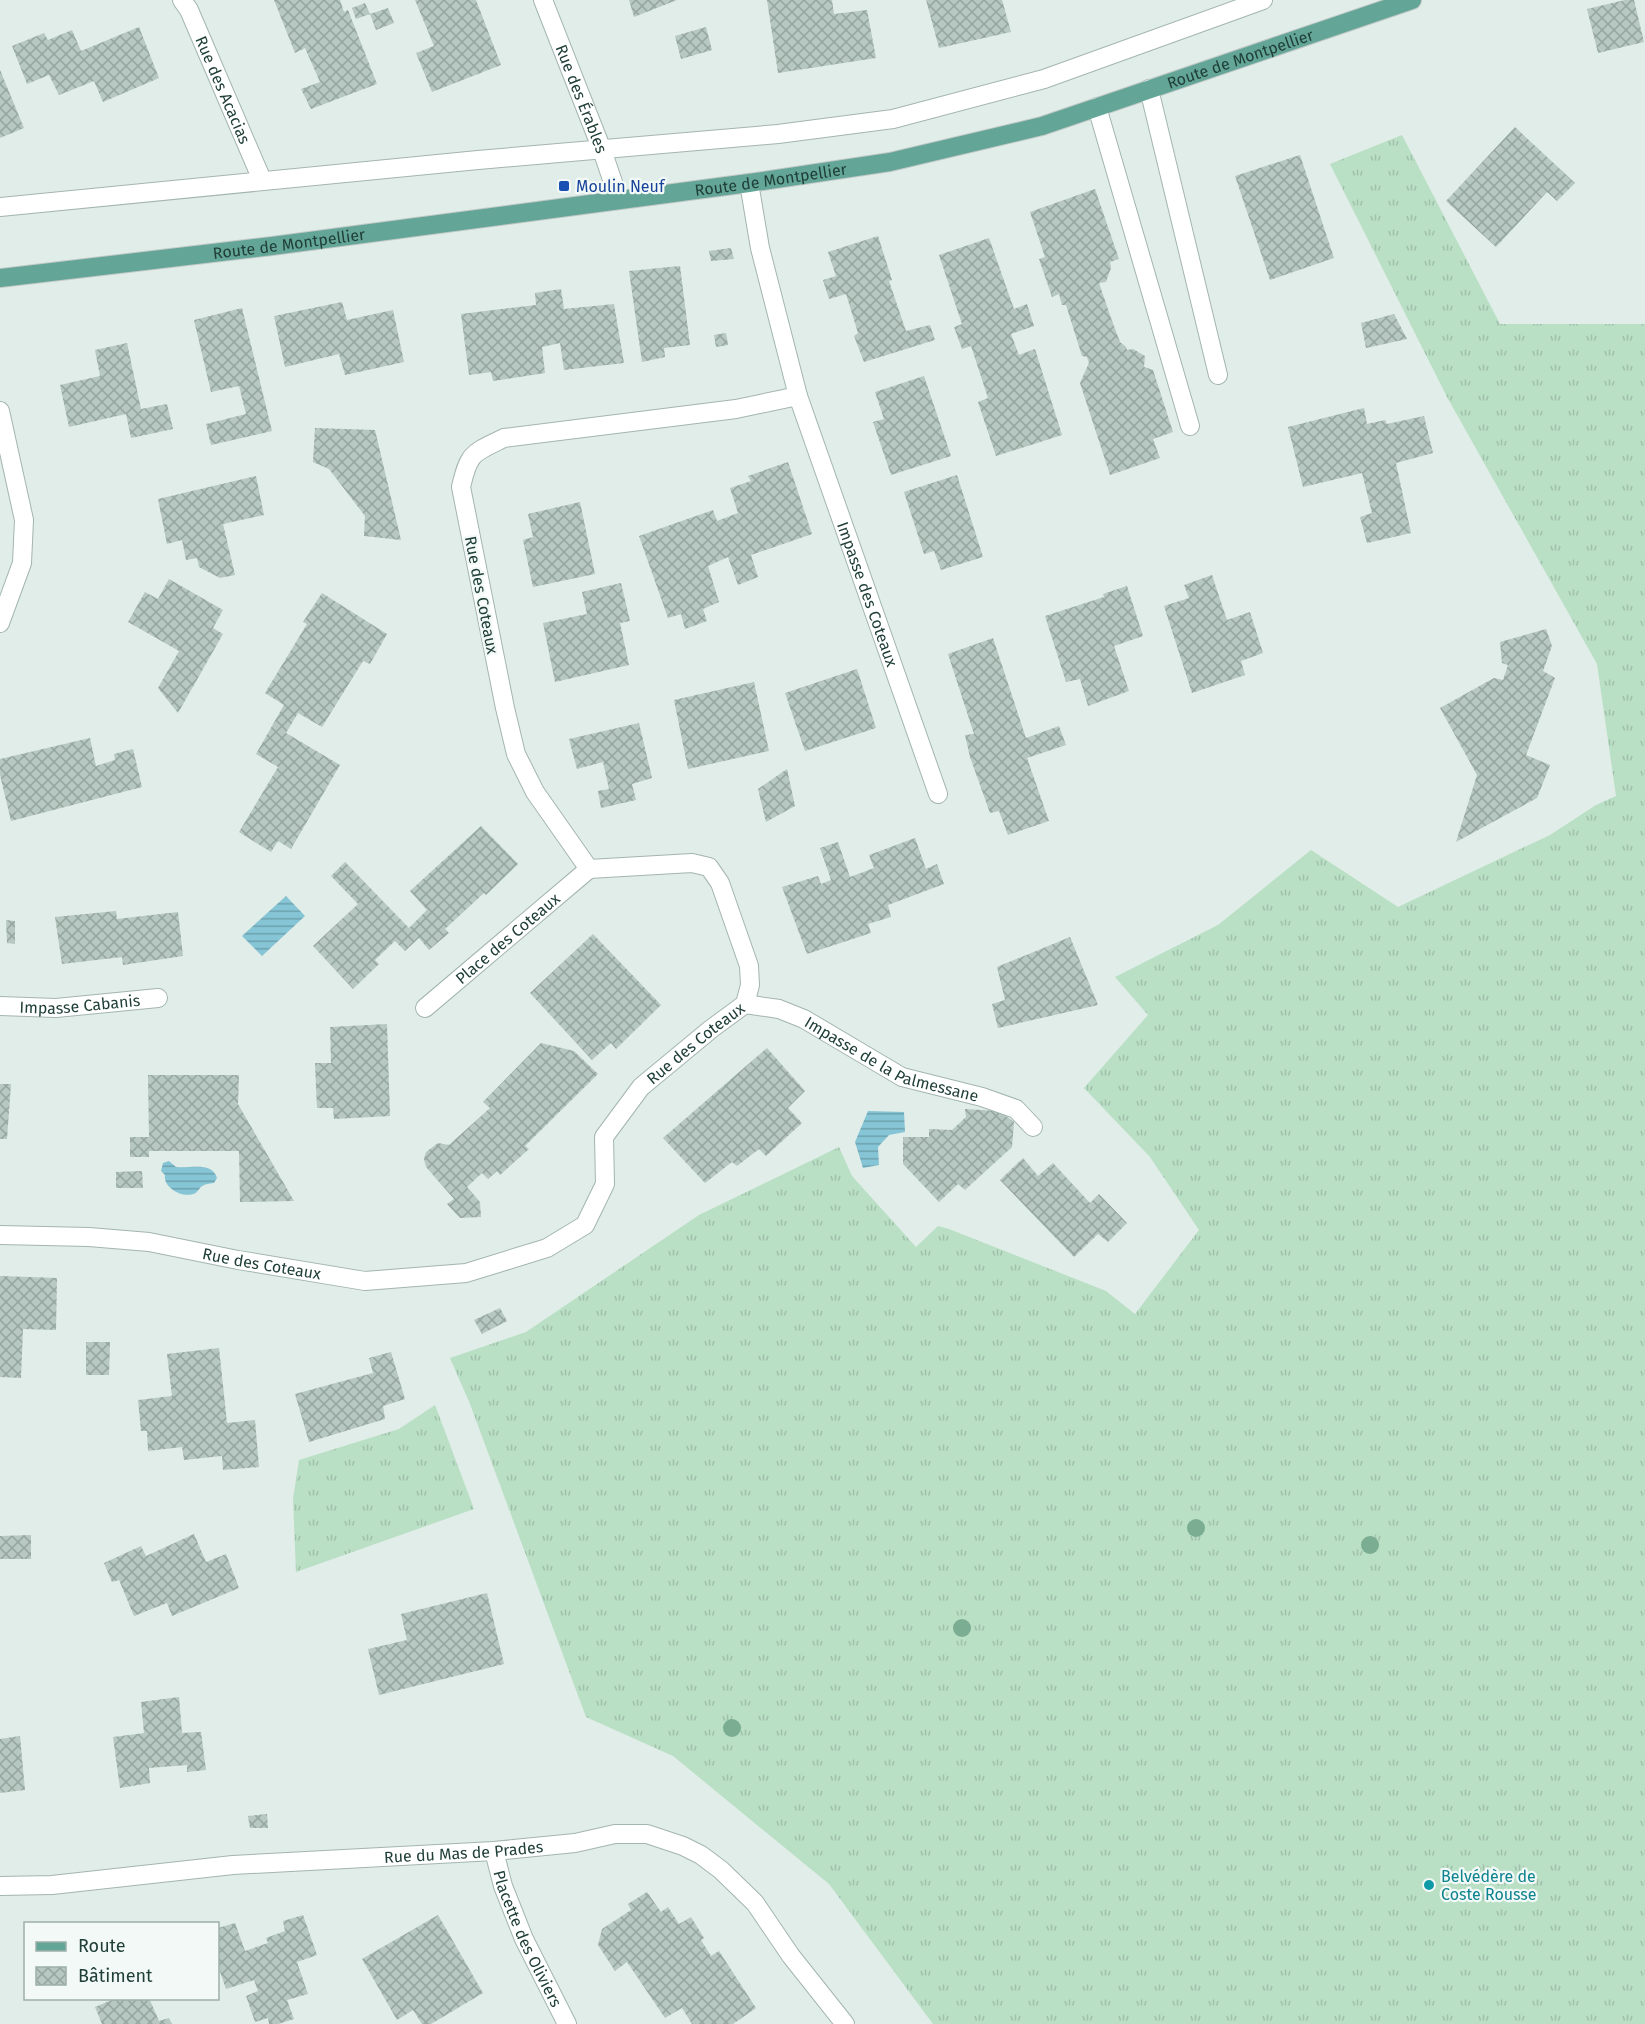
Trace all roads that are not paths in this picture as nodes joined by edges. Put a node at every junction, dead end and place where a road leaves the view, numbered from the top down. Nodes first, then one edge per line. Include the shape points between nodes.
1 (182, 0) edge
2 (543, 0) edge
3 (1263, 0) edge
4 (1412, 0) edge
5 (1149, 89) junction
6 (1097, 107) junction
7 (602, 150) junction
8 (262, 180) junction
9 (749, 183) junction
10 (619, 200) junction
11 (0, 207) edge
12 (0, 278) edge
13 (1218, 375) dead end
14 (798, 396) junction
15 (0, 411) edge
16 (1190, 426) dead end
17 (0, 623) edge
18 (938, 794) dead end
19 (589, 869) junction
20 (158, 998) dead end
21 (745, 1004) junction
22 (0, 1006) edge
23 (426, 1008) dead end
24 (1033, 1127) dead end
25 (0, 1235) edge
26 (494, 1851) junction
27 (0, 1886) edge
28 (567, 2024) edge
29 (845, 2024) edge

1 - 8 street, Rue des Acacias
2 - 7 street, Rue des Érables
3 - 7 street via 1044,79 892,119
4 - 5 main road, Route de Montpellier
5 - 6 main road, Route de Montpellier
5 - 13 street
6 - 9 main road, Route de Montpellier via 1042,126 890,162
6 - 16 street
7 - 8 street
7 - 10 street, Rue des Érables
8 - 11 street
9 - 10 main road, Route de Montpellier
9 - 14 street via 760,248
10 - 12 main road, Route de Montpellier
14 - 18 street, Impasse des Coteaux
14 - 19 street, Rue des Coteaux via 736,410 504,438 474,453 466,464 461,487 516,754 535,792
15 - 17 street via 24,520 22,562
19 - 21 street, Rue des Coteaux via 692,863 709,867 720,883 750,966
19 - 23 street, Place des Coteaux
20 - 22 street, Impasse Cabanis via 56,1008
21 - 24 street, Impasse de la Palmessane via 779,1009 804,1019 902,1077 1016,1108
21 - 25 street, Rue des Coteaux via 641,1087 604,1137 605,1184 585,1225 537,1252 466,1273 364,1281 149,1242
26 - 27 street, Rue du Mas de Prades via 233,1865 52,1885
26 - 28 street, Placette des Oliviers via 524,1940
26 - 29 street, Rue du Mas de Prades via 575,1843 615,1834 647,1834 683,1846 721,1870 755,1903

